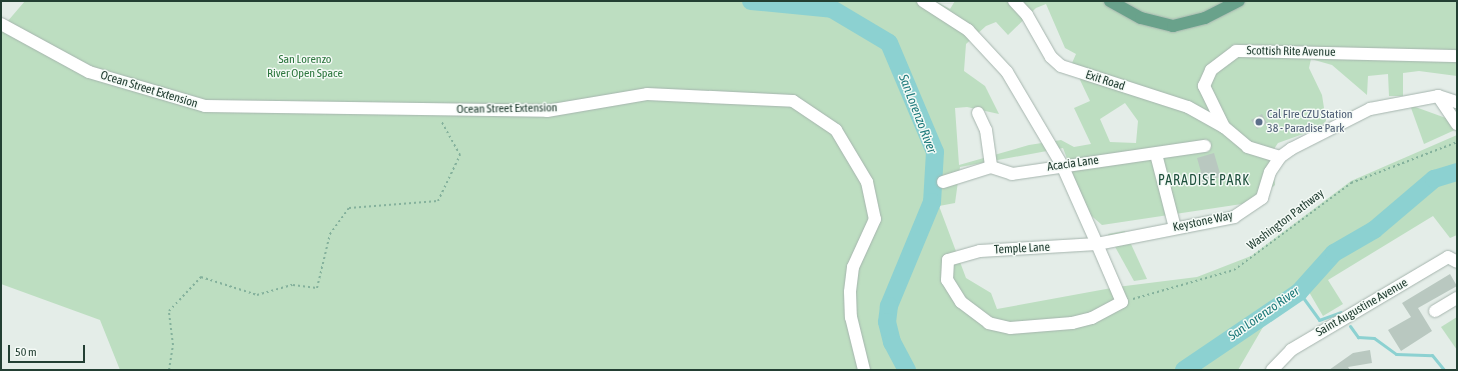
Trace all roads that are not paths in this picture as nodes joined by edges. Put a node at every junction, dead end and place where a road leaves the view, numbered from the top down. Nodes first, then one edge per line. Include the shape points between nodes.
1 (923, 1) edge
2 (1014, 1) edge
3 (1110, 1) edge
4 (1239, 1) edge
5 (1, 24) edge
6 (1457, 56) edge
7 (1438, 96) junction
8 (1457, 102) edge
9 (978, 113) dead end
10 (1457, 124) edge
11 (1224, 127) junction
12 (1205, 146) dead end
13 (1156, 154) junction
14 (1280, 157) junction
15 (1062, 165) junction
16 (992, 167) junction
17 (943, 182) dead end
18 (1175, 228) junction
19 (1096, 244) junction
20 (1457, 262) edge
21 (1457, 298) edge
22 (1435, 311) dead end
23 (864, 370) edge
24 (1272, 370) edge

1 - 15 street via 968,30 1007,72
2 - 11 street, Exit Road via 1027,16 1051,57 1061,66 1188,108
3 - 4 main road via 1141,18 1173,26 1205,18
5 - 23 street, Ocean Street Extension via 89,72 204,106 547,111 647,94 793,101 836,130 867,182 875,219 853,267 850,292 851,317
6 - 11 street, Scottish Rite Avenue via 1236,51 1210,70 1204,86
7 - 8 street, Keystone Way
7 - 10 street
7 - 14 street, Keystone Way via 1370,109
9 - 16 street via 986,130
11 - 14 street, Scottish Rite Avenue via 1248,146
12 - 13 street, Acacia Lane
13 - 15 street, Acacia Lane
13 - 18 street
14 - 18 street, Keystone Way via 1270,172 1262,198 1248,210 1234,217
15 - 16 street, Acacia Lane via 1012,174
15 - 19 street
16 - 17 street
18 - 19 street, Keystone Way
19 - 19 street, Temple Lane via 1122,302 1092,318 1072,324 1010,328 989,323 961,302 946,280 948,260 980,251
20 - 24 street, Saint Augustine Avenue via 1448,257 1291,350
21 - 22 street

